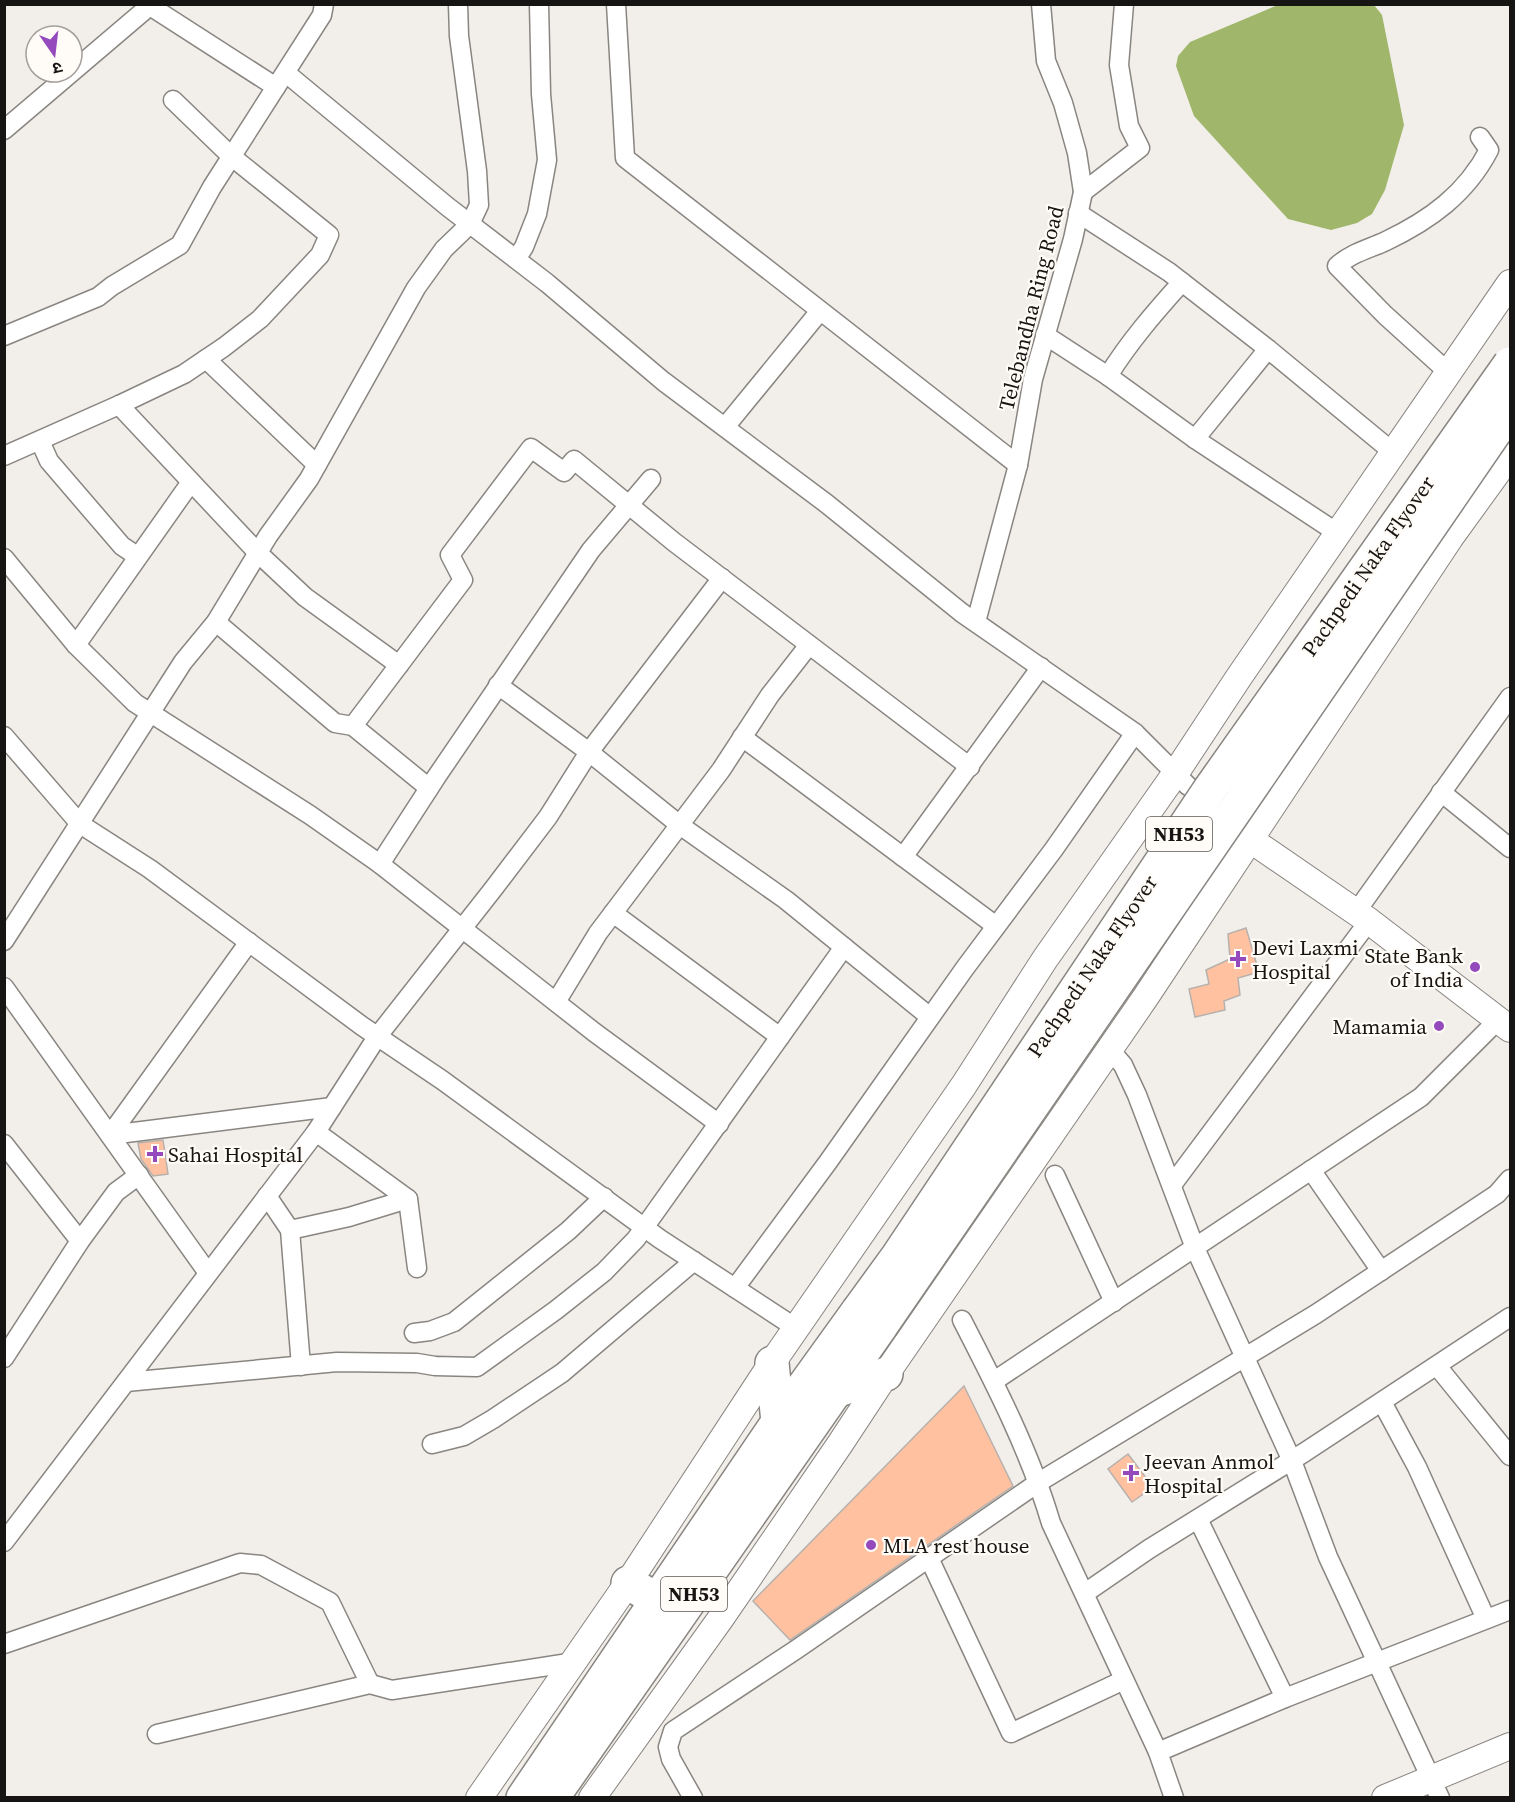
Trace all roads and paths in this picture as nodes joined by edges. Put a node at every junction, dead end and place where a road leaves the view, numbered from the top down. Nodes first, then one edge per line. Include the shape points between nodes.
1 (324, 4) edge
2 (458, 4) edge
3 (539, 4) edge
4 (616, 4) edge
5 (1041, 4) edge
6 (1124, 4) edge
7 (151, 5) edge
8 (281, 80) junction
9 (173, 100) dead end
10 (4, 130) edge
11 (1480, 137) dead end
12 (231, 156) junction
13 (1083, 192) junction
14 (1078, 213) junction
15 (470, 224) junction
16 (516, 259) junction
17 (1182, 282) junction
18 (1510, 283) edge
19 (820, 311) junction
20 (1045, 335) junction
21 (4, 336) edge
22 (1268, 349) junction
23 (206, 359) junction
24 (1510, 364) edge
25 (1449, 373) junction
26 (1108, 376) junction
27 (119, 405) junction
28 (1510, 410) edge
29 (725, 428) junction
30 (1195, 439) junction
31 (40, 441) junction
32 (1394, 453) junction
33 (1510, 455) edge
34 (4, 456) edge
35 (317, 465) junction
36 (1018, 465) junction
37 (651, 479) dead end
38 (191, 483) junction
39 (630, 505) junction
40 (1339, 534) junction
41 (258, 553) junction
42 (137, 556) junction
43 (4, 558) edge
44 (722, 578) junction
45 (216, 622) junction
46 (976, 622) junction
47 (76, 645) junction
48 (809, 645) junction
49 (399, 665) junction
50 (1041, 667) junction
51 (498, 686) junction
52 (1510, 697) edge
53 (151, 713) junction
54 (353, 726) junction
55 (1135, 733) junction
56 (4, 736) edge
57 (742, 737) junction
58 (589, 752) junction
59 (970, 766) junction
60 (1181, 780) junction
61 (429, 788) junction
62 (1441, 792) junction
63 (80, 824) junction
64 (681, 826) junction
65 (1246, 836) junction
66 (1510, 848) edge
67 (903, 857) junction
68 (380, 864) junction
69 (613, 913) junction
70 (1363, 917) junction
71 (996, 926) junction
72 (461, 929) junction
73 (4, 941) edge
74 (249, 942) junction
75 (844, 947) junction
76 (4, 987) edge
77 (556, 1002) junction
78 (930, 1017) junction
79 (1505, 1024) edge
80 (377, 1037) junction
81 (780, 1037) junction
82 (1110, 1050) junction
83 (332, 1107) junction
84 (719, 1124) junction
85 (316, 1132) junction
86 (110, 1135) junction
87 (4, 1144) edge
88 (1311, 1170) junction
89 (139, 1175) junction
90 (1055, 1175) dead end
91 (1510, 1179) edge
92 (1172, 1185) junction
93 (267, 1196) junction
94 (603, 1197) junction
95 (408, 1199) junction
96 (643, 1227) junction
97 (290, 1230) junction
98 (80, 1241) junction
99 (1195, 1248) junction
100 (694, 1261) junction
101 (417, 1268) dead end
102 (1381, 1271) junction
103 (208, 1274) junction
104 (735, 1288) junction
105 (1114, 1302) junction
106 (1510, 1317) edge
107 (869, 1318) junction
108 (962, 1320) dead end
109 (796, 1328) junction
110 (414, 1333) dead end
111 (4, 1358) edge
112 (1245, 1358) junction
113 (772, 1364) junction
114 (301, 1366) junction
115 (1437, 1366) junction
116 (886, 1374) junction
117 (126, 1382) junction
118 (994, 1382) junction
119 (836, 1390) junction
120 (1382, 1402) junction
121 (778, 1422) junction
122 (432, 1444) dead end
123 (1510, 1456) edge
124 (1292, 1461) junction
125 (1039, 1482) junction
126 (12, 1518) edge
127 (1198, 1519) junction
128 (4, 1542) edge
129 (929, 1558) junction
130 (628, 1583) junction
131 (1084, 1593) junction
132 (658, 1600) junction
133 (1510, 1610) edge
134 (1486, 1620) junction
135 (4, 1644) edge
136 (574, 1662) junction
137 (1378, 1663) junction
138 (1124, 1680) junction
139 (370, 1684) junction
140 (1285, 1698) junction
141 (157, 1734) dead end
142 (1510, 1746) edge
143 (1158, 1752) junction
144 (1436, 1788) edge
145 (479, 1797) edge
146 (523, 1797) edge
147 (552, 1797) edge
148 (592, 1797) edge
149 (693, 1797) edge
150 (1174, 1797) edge
151 (1385, 1797) edge

1 - 8 street via 322,15
2 - 15 street via 477,171 478,205
3 - 16 street via 547,160 537,214
4 - 19 street via 625,158
5 - 13 street, Telebandha Ring Road via 1046,61 1063,103
6 - 13 street via 1119,65 1129,126 1140,148
7 - 8 street
7 - 10 street
8 - 12 street
8 - 15 street
9 - 12 street
11 - 25 street via 1489,150 1446,206 1384,242 1352,254 1337,266
12 - 21 street via 180,245 98,297
12 - 23 street via 329,236 320,255 260,319
13 - 14 street, Telebandha Ring Road
14 - 17 street
14 - 20 street, Telebandha Ring Road
15 - 16 street
15 - 35 street via 444,249 416,288
16 - 29 street
17 - 22 street
17 - 26 street via 1152,315
18 - 25 main road
19 - 29 street
19 - 36 street
20 - 26 street
20 - 36 street, Telebandha Ring Road
22 - 30 street
22 - 32 street
23 - 27 street
23 - 35 street
24 - 107 highway, Pachpedi Naka Flyover / NH53, bridge via 1210,789 904,1246
25 - 32 main road
26 - 30 street
27 - 31 street
27 - 38 street
28 - 107 highway, Pachpedi Naka Flyover / NH53, bridge via 1129,968
29 - 46 street
30 - 40 street
31 - 34 street
31 - 42 street via 49,460 122,546
32 - 40 main road
33 - 65 main road
35 - 41 street
36 - 46 street, Telebandha Ring Road
37 - 39 street
38 - 41 street
38 - 42 street
39 - 44 street
39 - 49 street via 574,460 564,472 531,448 450,555 463,580
39 - 51 street via 591,550
40 - 60 main road via 1239,677
41 - 45 street
41 - 49 street via 305,597
42 - 47 street
43 - 47 street
44 - 48 street
44 - 58 street
45 - 53 street via 183,662
45 - 54 street via 335,723
46 - 50 street
47 - 53 street via 135,704
48 - 57 street
48 - 59 street
49 - 54 street
50 - 55 street
50 - 59 street
51 - 58 street
51 - 61 street
52 - 62 street
53 - 63 street
53 - 68 street
54 - 61 street
55 - 60 street
55 - 71 street
56 - 63 street
57 - 64 street
57 - 67 street
58 - 64 street
58 - 72 street via 548,817
59 - 67 street
60 - 109 main road via 1045,959 964,1085
61 - 68 street
62 - 66 street
62 - 70 street
63 - 73 street
63 - 74 street via 150,869
64 - 69 street
64 - 75 street via 786,900
65 - 70 main road
65 - 82 main road
67 - 71 street
68 - 72 street
69 - 77 street
69 - 81 street
70 - 79 main road
70 - 92 street
71 - 78 street
72 - 77 street
72 - 80 street
74 - 80 street
74 - 86 street
75 - 78 street
75 - 81 street
76 - 86 street
77 - 84 street
78 - 104 street
79 - 88 street via 1421,1097
80 - 83 street
80 - 94 street
81 - 84 street
82 - 92 street via 1133,1085
82 - 116 main road
83 - 85 street
83 - 86 street
84 - 96 street
85 - 93 street
85 - 95 street
86 - 89 street
87 - 98 street
88 - 99 street
88 - 102 street
89 - 98 street via 116,1192
89 - 103 street
90 - 105 street
91 - 102 street via 1497,1194
92 - 99 street
93 - 97 street
93 - 103 street
94 - 96 street
94 - 110 street via 560,1238 454,1322
95 - 97 street
95 - 101 street
96 - 100 street
96 - 114 street via 604,1272 477,1366 337,1362
97 - 114 street
98 - 111 street
99 - 105 street
99 - 112 street
100 - 104 street
100 - 122 street via 562,1373 464,1436
102 - 112 street
103 - 117 street
104 - 109 street
105 - 118 street
106 - 115 street
107 - 119 highway, Pachpedi Naka Flyover / NH53
107 - 121 highway, Pachpedi Naka Flyover / NH53
108 - 118 street
109 - 113 main road
112 - 124 street
112 - 125 street
113 - 121 highway
113 - 130 main road
114 - 117 street
115 - 120 street
115 - 123 street
116 - 119 highway
116 - 148 main road via 721,1618
117 - 126 street
118 - 125 street
119 - 147 highway, NH53
120 - 124 street
120 - 134 street via 1417,1467
121 - 132 highway, NH53
124 - 127 street
124 - 137 street via 1328,1557
125 - 129 street
125 - 131 street via 1051,1523
126 - 128 street
127 - 131 street
127 - 140 street
129 - 138 street via 1011,1732
129 - 149 street via 673,1731 668,1747 671,1760
130 - 132 highway
130 - 136 main road
131 - 138 street
132 - 146 highway, NH53
133 - 134 street
134 - 137 street
135 - 139 street via 240,1563 261,1564 330,1602
136 - 139 street via 392,1690
136 - 145 main road
137 - 140 street
137 - 144 street
138 - 143 street
139 - 141 street
140 - 143 street
142 - 144 main road
143 - 150 street
144 - 151 main road

